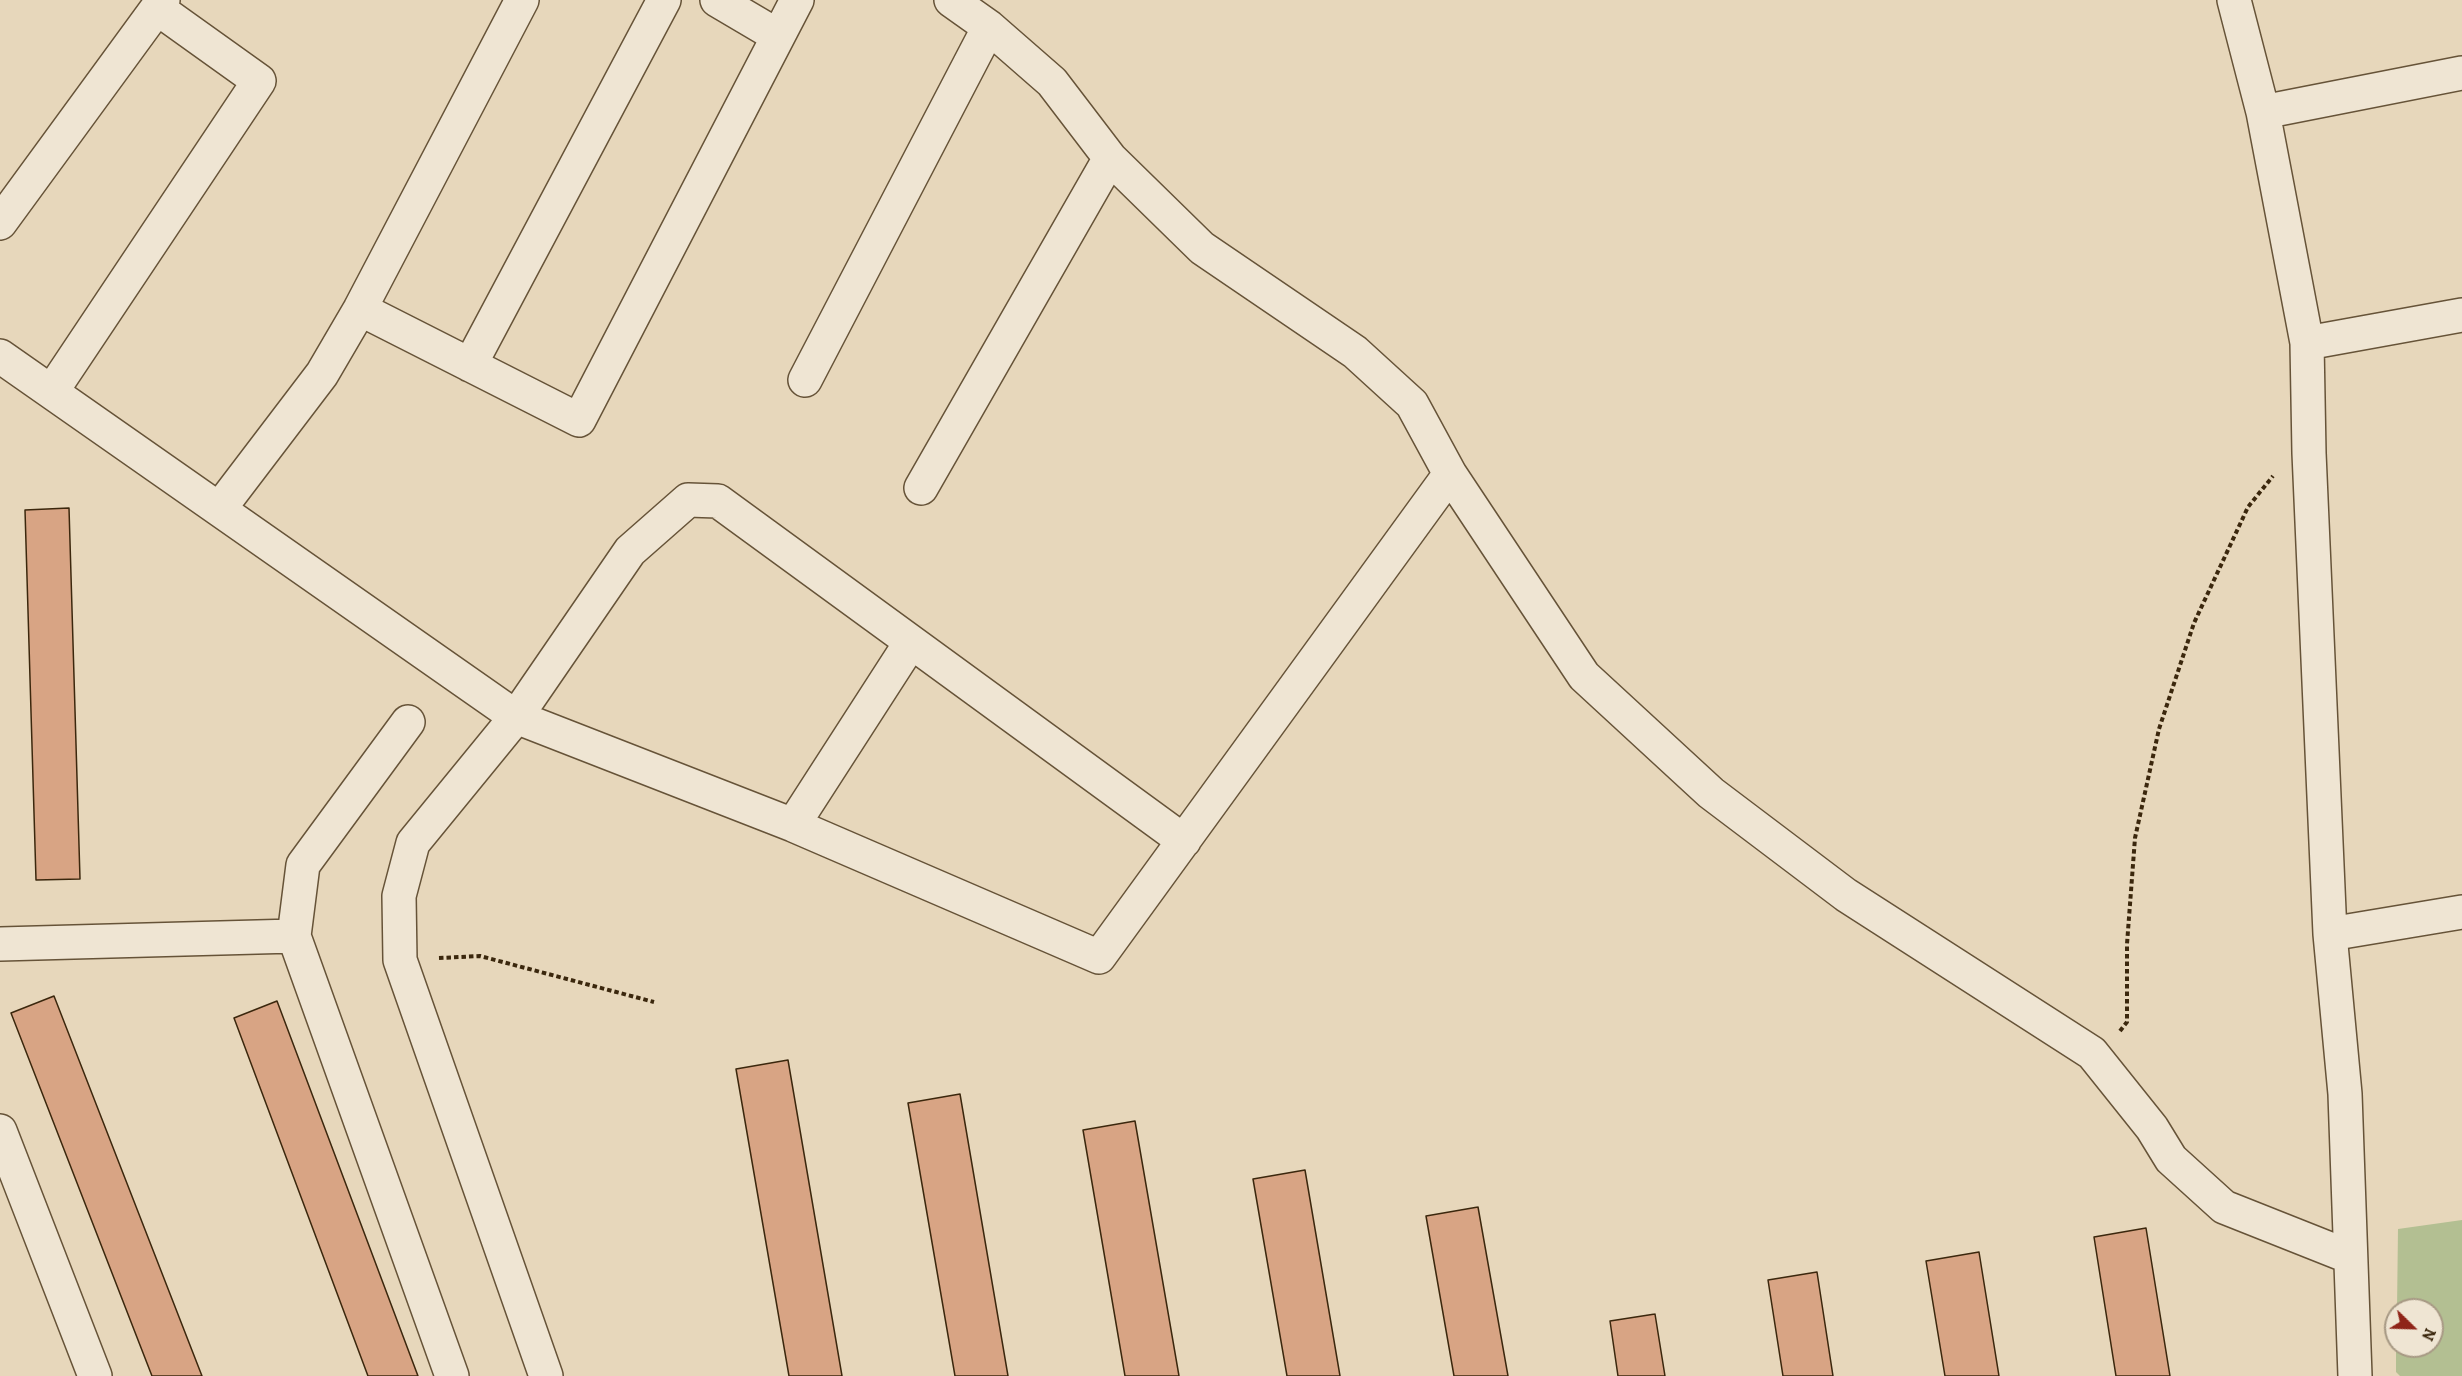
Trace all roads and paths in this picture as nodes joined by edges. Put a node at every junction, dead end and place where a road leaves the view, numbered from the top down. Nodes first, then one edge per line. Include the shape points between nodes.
1 (522, 0) edge
2 (664, 0) edge
3 (717, 0) edge
4 (797, 0) edge
5 (951, 0) edge
6 (2234, 0) edge
7 (160, 4) edge
8 (989, 27) junction
9 (778, 36) junction
10 (2462, 73) edge
11 (2263, 112) junction
12 (1110, 158) junction
13 (0, 223) edge
14 (360, 309) junction
15 (2462, 315) edge
16 (2307, 343) junction
17 (0, 356) edge
18 (470, 365) junction
19 (805, 380) dead end
20 (51, 391) junction
21 (2308, 438) junction
22 (1450, 474) junction
23 (921, 489) dead end
24 (220, 508) junction
25 (911, 642) junction
26 (516, 717) junction
27 (408, 722) dead end
28 (793, 825) junction
29 (1184, 841) junction
30 (2462, 912) edge
31 (2330, 934) junction
32 (294, 936) junction
33 (0, 944) edge
34 (400, 960) junction
35 (654, 1002) dead end
36 (2097, 1060) junction
37 (0, 1131) edge
38 (2350, 1257) junction
39 (95, 1376) edge
40 (452, 1376) edge
41 (546, 1376) edge
42 (2355, 1376) edge

1 - 14 street
2 - 18 street
3 - 9 street
4 - 9 street
5 - 8 street
6 - 11 street
7 - 13 street
7 - 20 street via 259,81
8 - 12 street via 1052,82
8 - 19 street
9 - 18 street via 579,420
10 - 11 street
11 - 16 street
12 - 22 street via 1202,248 1355,352 1404,397
12 - 23 street
14 - 18 street
14 - 24 street via 321,374
15 - 16 street
16 - 21 street
17 - 20 street
20 - 24 street
21 - 31 street
21 - 36 path via 2248,507 2194,623 2159,729 2135,838 2127,944 2127,1022
22 - 29 street
22 - 36 street via 1584,676 1711,793 1846,895 2092,1053
24 - 26 street
25 - 26 street via 718,501 688,500 630,551
25 - 28 street
25 - 29 street
26 - 28 street
26 - 34 street via 413,843 399,896
27 - 32 street via 303,865
28 - 29 street via 1099,957
30 - 31 street
31 - 38 street via 2344,1094
32 - 33 street
32 - 40 street
34 - 35 path via 480,956
34 - 41 street
36 - 38 street via 2152,1128 2171,1159 2224,1207
37 - 39 street
38 - 42 street

